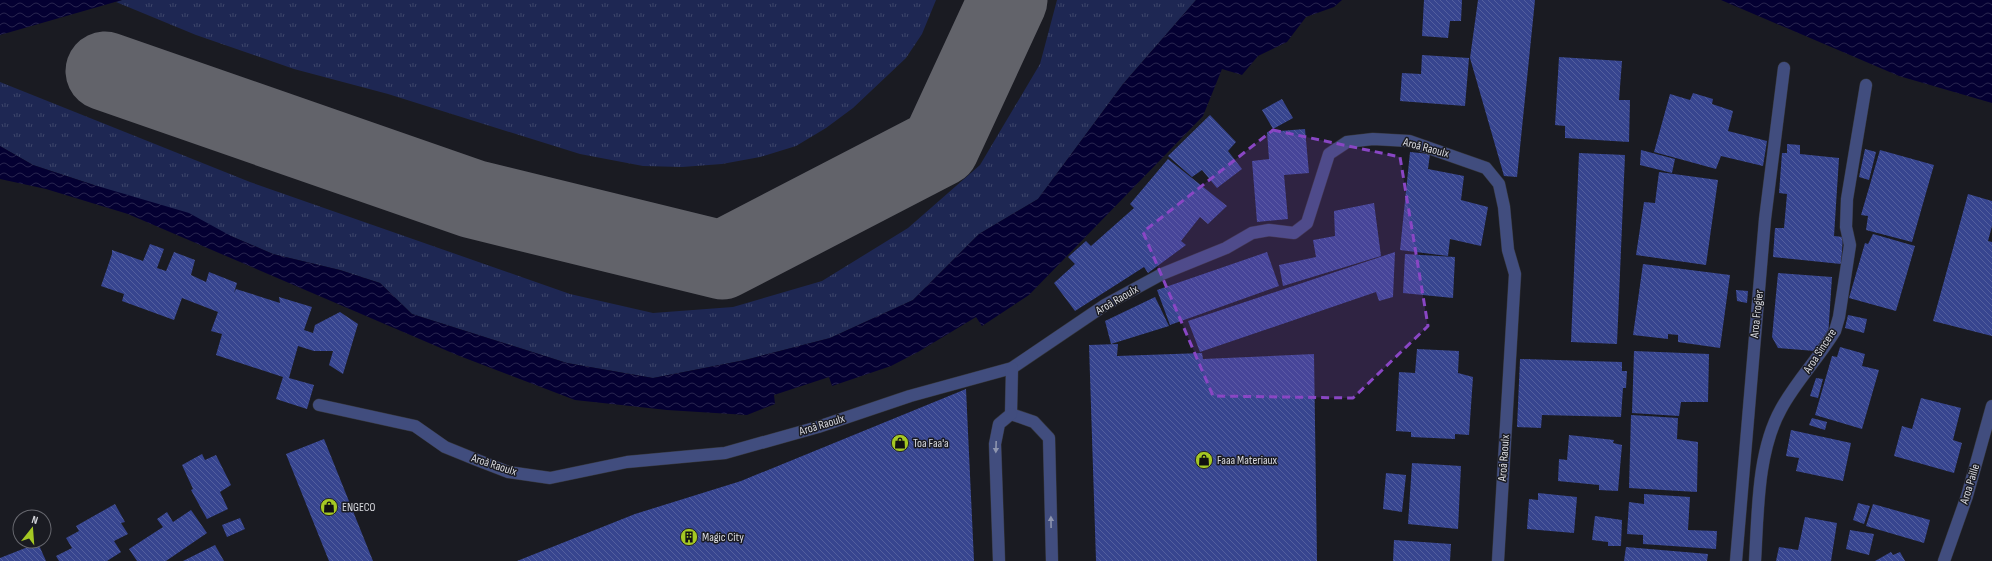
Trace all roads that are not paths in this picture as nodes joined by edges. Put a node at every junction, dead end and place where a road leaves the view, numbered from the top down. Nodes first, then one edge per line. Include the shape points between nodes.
1 (1784, 68) dead end
2 (1866, 85) dead end
3 (1012, 368) junction
4 (318, 405) dead end
5 (1992, 406) edge
6 (1011, 414) junction
7 (999, 561) edge
8 (1052, 561) edge
9 (1498, 561) edge
10 (1736, 561) edge
11 (1755, 561) edge
12 (1944, 561) edge

1 - 10 street, Aroa Frogier via 1765,219
2 - 11 street, Aroa Sincere via 1847,199 1846,227 1850,245 1840,317 1835,331 1781,409 1770,434 1764,463
3 - 4 street, Aroā Raoulx via 910,396 818,427 724,453 627,462 550,478 508,472 445,447 415,426
3 - 6 street
3 - 9 street, Aroā Raoulx via 1105,305 1162,274 1226,248 1252,233 1269,230 1294,233 1307,223 1328,154 1347,142 1373,139 1410,141 1486,168 1499,184 1508,250 1515,274
5 - 12 street, Aroa Paille via 1967,496
6 -> 7 street via 999,424 995,444
8 -> 6 street via 1050,438 1034,422

